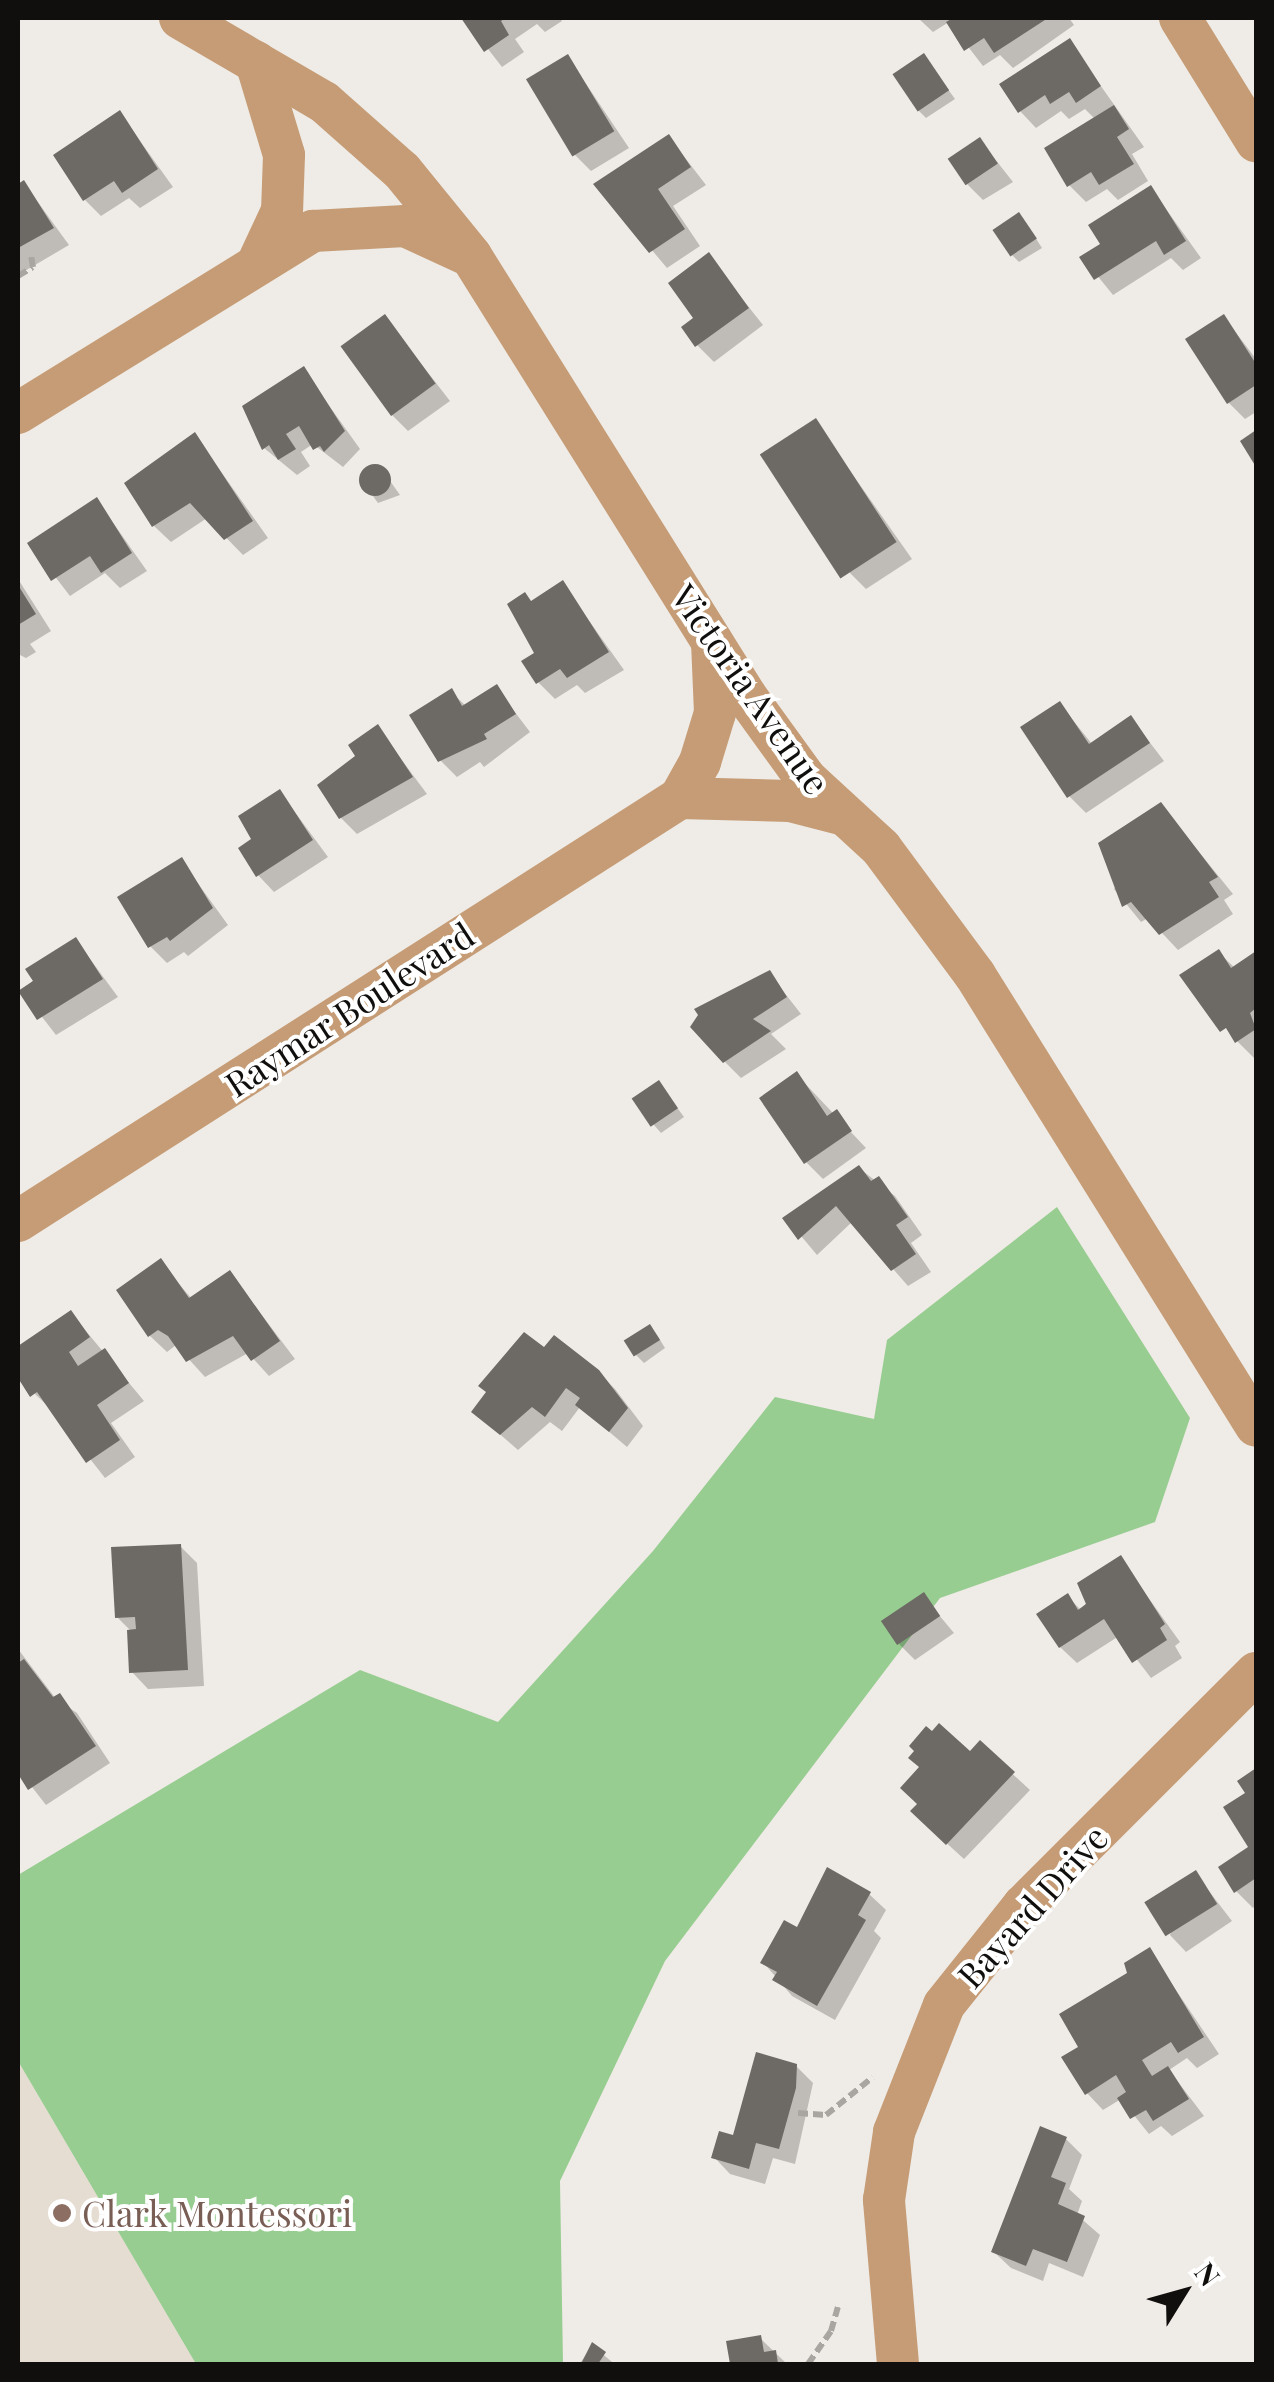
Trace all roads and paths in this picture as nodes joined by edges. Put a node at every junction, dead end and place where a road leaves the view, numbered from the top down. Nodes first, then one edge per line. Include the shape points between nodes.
1 (180, 18) edge
2 (1180, 18) edge
3 (256, 62) junction
4 (1256, 141) edge
5 (31, 256) dead end
6 (471, 256) junction
7 (260, 258) junction
8 (18, 276) edge
9 (18, 413) edge
10 (712, 641) junction
11 (680, 798) junction
12 (841, 814) junction
13 (18, 1221) edge
14 (1256, 1426) edge
15 (1256, 1673) edge
16 (876, 2074) dead end
17 (798, 2113) dead end
18 (838, 2307) dead end
19 (808, 2364) edge
20 (898, 2364) edge

1 - 3 street, Victoria Avenue
2 - 4 street
3 - 6 street, Victoria Avenue via 324,102 402,171
3 - 7 street via 284,155 282,211
5 - 8 path via 33,267
6 - 7 street via 405,226 366,224 314,232
6 - 10 street, Victoria Avenue
7 - 9 street
10 - 11 street via 715,713
10 - 12 street, Victoria Avenue via 806,779
11 - 12 street via 790,801
11 - 13 street, Raymar Boulevard
12 - 14 street, Victoria Avenue via 882,848 975,974
15 - 20 street, Bayard Drive via 1023,1906 944,2004 894,2132 884,2200
16 - 17 path via 826,2116
18 - 19 path via 831,2332

